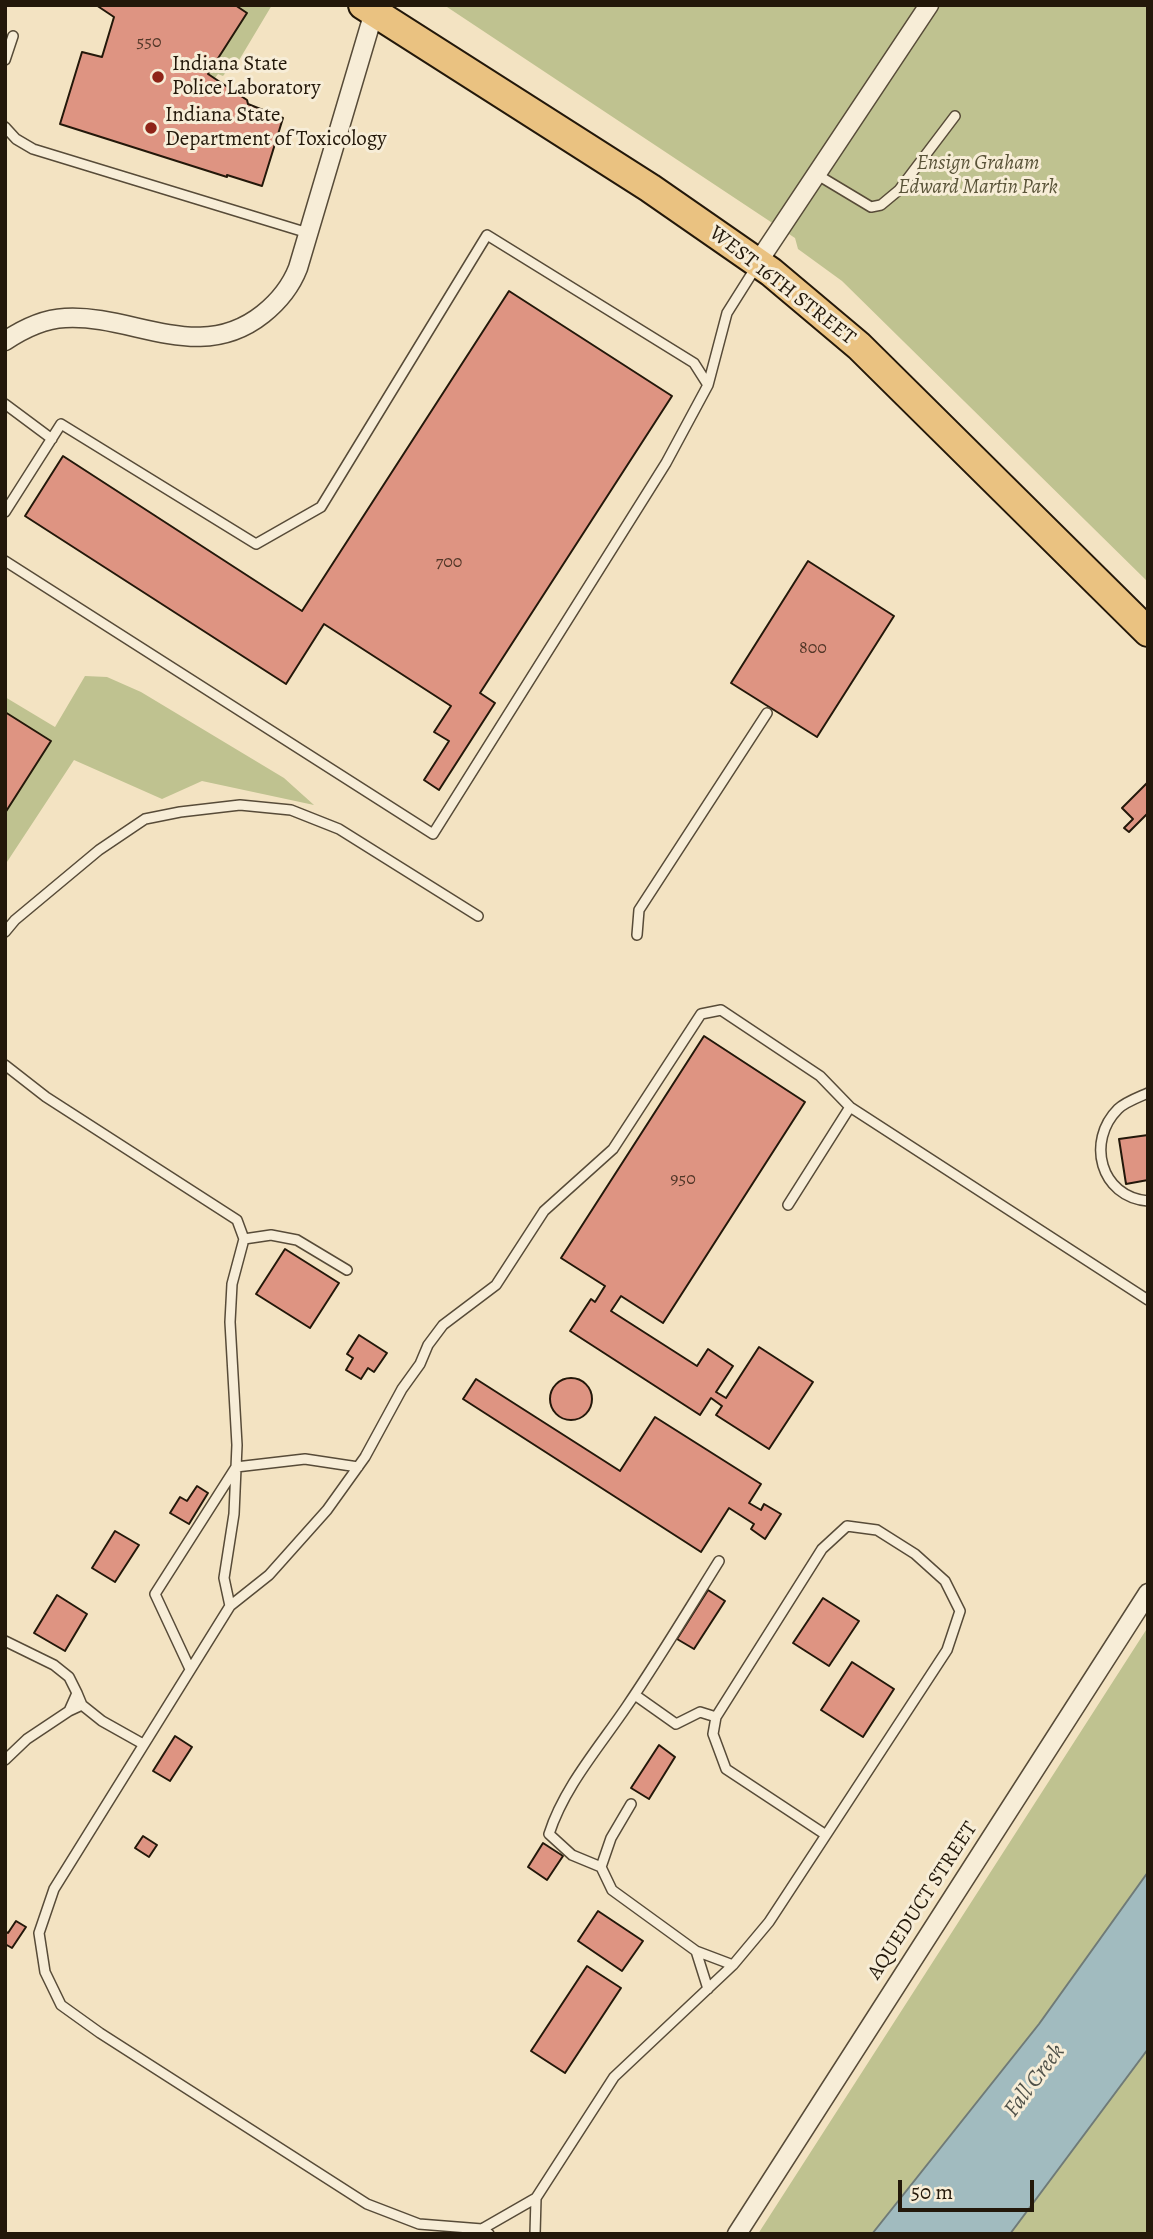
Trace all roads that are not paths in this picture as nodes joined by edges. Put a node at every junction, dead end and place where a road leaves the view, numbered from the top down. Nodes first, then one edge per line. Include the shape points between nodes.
1 (929, 5) edge
2 (369, 8) edge
3 (13, 36) dead end
4 (5, 60) edge
5 (955, 116) dead end
6 (5, 127) edge
7 (817, 174) junction
8 (308, 233) junction
9 (758, 262) junction
10 (5, 341) edge
11 (708, 385) junction
12 (5, 404) edge
13 (52, 439) junction
14 (5, 512) edge
15 (5, 561) edge
16 (1148, 632) edge
17 (767, 713) dead end
18 (478, 916) dead end
19 (5, 932) edge
20 (637, 935) dead end
21 (5, 1065) edge
22 (1148, 1093) edge
23 (850, 1107) junction
24 (1148, 1201) edge
25 (788, 1205) dead end
26 (244, 1239) junction
27 (347, 1270) dead end
28 (1148, 1300) edge
29 (236, 1467) junction
30 (358, 1467) junction
31 (719, 1561) dead end
32 (1148, 1594) edge
33 (230, 1606) junction
34 (5, 1641) edge
35 (190, 1669) junction
36 (77, 1693) junction
37 (635, 1695) junction
38 (82, 1705) junction
39 (69, 1712) junction
40 (716, 1717) junction
41 (143, 1744) junction
42 (5, 1760) edge
43 (631, 1804) dead end
44 (826, 1835) junction
45 (601, 1867) junction
46 (696, 1951) junction
47 (733, 1965) junction
48 (708, 1989) junction
49 (536, 2198) junction
50 (485, 2232) edge
51 (535, 2234) edge
52 (737, 2234) edge

1 - 7 street
2 - 8 street
2 - 9 main road, WEST 16TH STREET
3 - 4 lane
5 - 7 lane via 899,190 881,205 871,207
6 - 8 lane via 33,149
7 - 9 street
8 - 10 street via 289,286 267,311 234,331 195,338 68,318 35,324
9 - 11 lane via 727,313
9 - 16 main road, WEST 16TH STREET via 859,346
11 - 13 lane via 694,363 487,235 321,507 256,544 61,424
11 - 15 lane via 658,474 433,834
12 - 13 lane
13 - 14 lane
17 - 20 lane via 639,910
18 - 19 lane via 339,829 291,810 240,804 145,819 99,850
21 - 26 lane via 46,1097 237,1220
22 - 24 lane via 1119,1107 1105,1127 1100,1145 1102,1167 1112,1185 1136,1200
23 - 25 lane
23 - 28 lane
23 - 30 lane via 820,1076 721,1010 701,1014 613,1149 544,1211 496,1285 443,1325
26 - 27 lane via 271,1236 297,1240
26 - 29 lane via 232,1283 230,1322
29 - 30 lane via 305,1459
29 - 33 lane via 225,1578
29 - 35 lane via 155,1594
30 - 33 lane via 269,1575
31 - 37 lane
32 - 52 street, AQUEDUCT STREET
33 - 35 lane
34 - 36 lane via 54,1665 69,1676
35 - 41 lane
36 - 38 lane
36 - 39 lane
37 - 40 lane via 676,1724 700,1712
37 - 45 lane via 555,1816 550,1834 572,1855
38 - 39 lane
38 - 41 lane
39 - 42 lane via 27,1739
40 - 44 lane via 713,1734 726,1769
40 - 44 lane via 822,1549 847,1526 877,1530 915,1554 945,1581 960,1611 947,1650
41 - 50 lane via 54,1889 39,1933 45,1972 61,2005 367,2204 419,2224
43 - 45 lane
44 - 47 lane via 769,1922
45 - 46 lane via 612,1891
46 - 47 lane
46 - 48 lane
47 - 48 lane
48 - 49 lane via 614,2077
49 - 50 lane
49 - 51 lane

